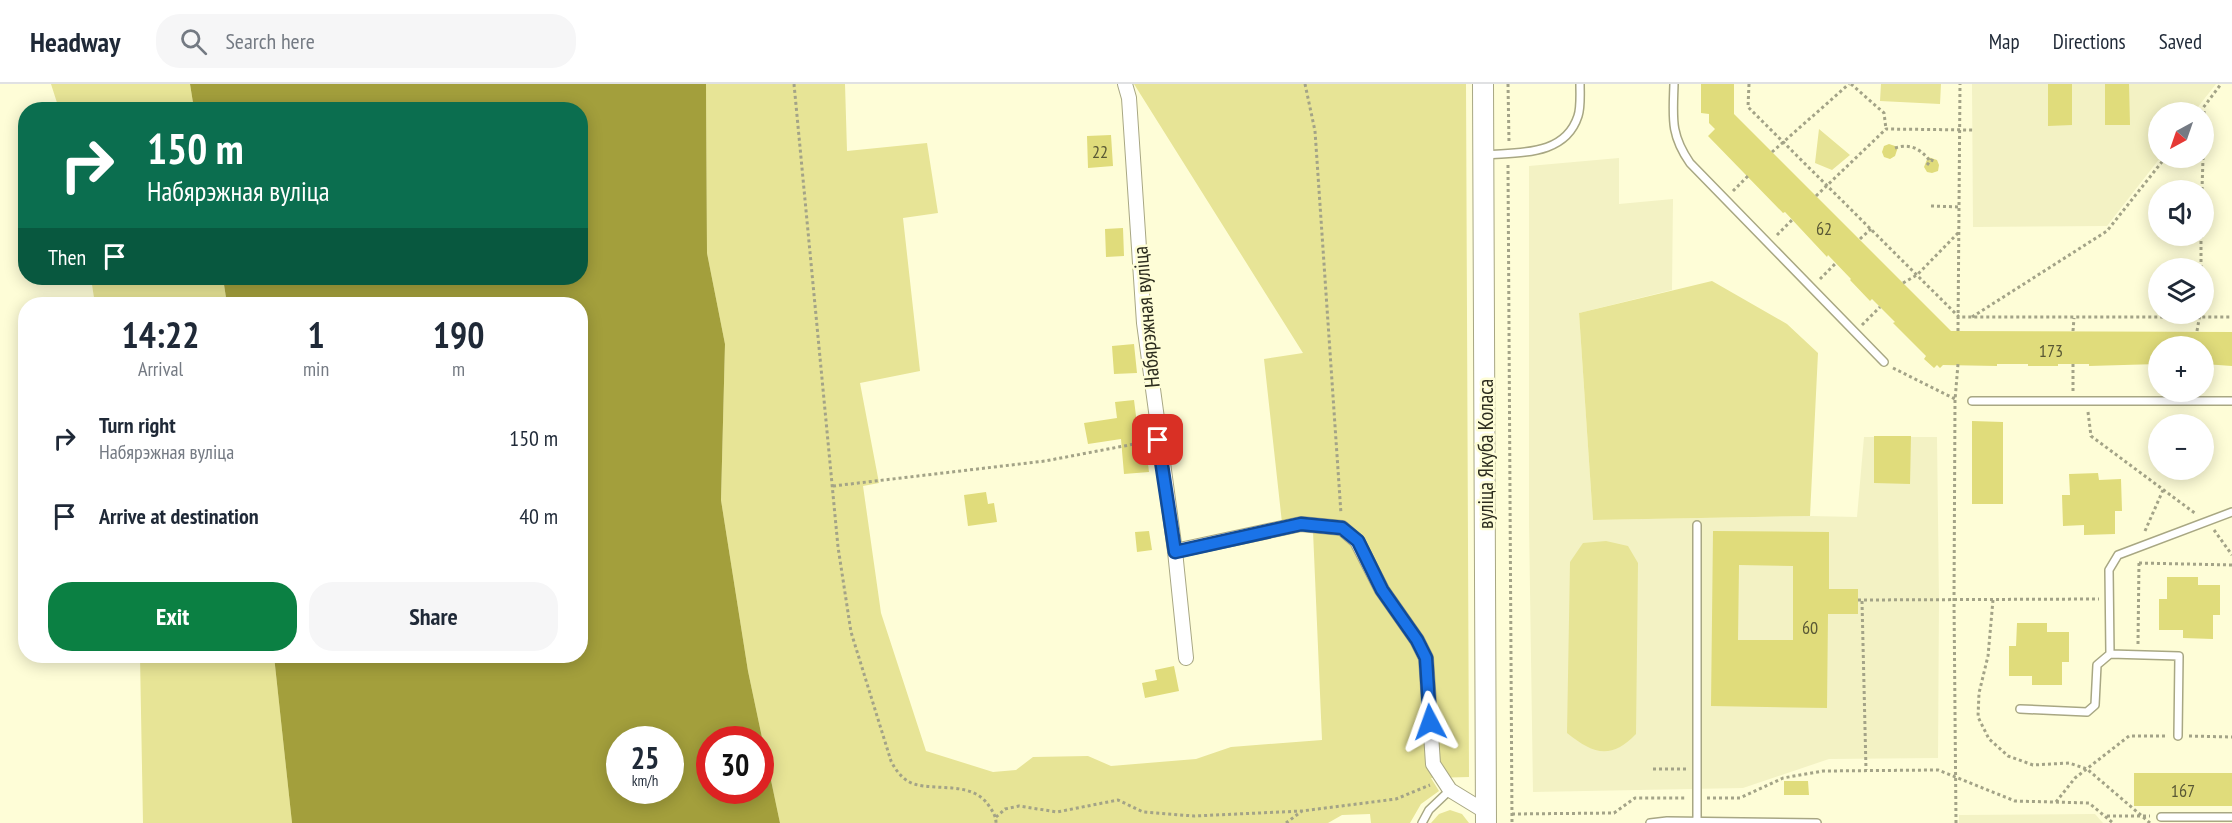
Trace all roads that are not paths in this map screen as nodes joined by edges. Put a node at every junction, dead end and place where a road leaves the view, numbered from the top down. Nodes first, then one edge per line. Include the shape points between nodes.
1 (1125, 84) edge
2 (1483, 84) edge
3 (1580, 84) edge
4 (1674, 84) edge
5 (1484, 155) junction
6 (1884, 362) road end
7 (1972, 401) road end
8 (2232, 401) edge
9 (2232, 512) edge
10 (1697, 525) dead end
11 (1175, 552) junction
12 (2109, 654) junction
13 (1186, 658) dead end
14 (2020, 709) dead end
15 (2178, 736) road end
16 (1447, 786) junction
17 (1486, 817) edge
18 (2161, 817) dead end
19 (2232, 817) edge
20 (1697, 821) junction
21 (1667, 822) edge
22 (1422, 823) edge
23 (1650, 823) edge
24 (1817, 823) edge

1 - 11 street, Набярэжная вуліца via 1144,323
2 - 5 street, вуліца Якуба Коласа
3 - 5 lane via 1579,115 1559,143 1544,149
4 - 6 lane via 1673,126 1678,146 1690,163
5 - 17 street, вуліца Якуба Коласа
7 - 8 lane
9 - 12 lane via 2118,555 2109,570
10 - 20 lane
11 - 13 street, Набярэжная вуліца
11 - 16 street via 1301,524 1342,528 1358,541 1382,590 1426,658 1433,764
12 - 14 lane via 2097,665 2095,705 2087,712
12 - 15 lane via 2179,656
16 - 17 street
16 - 22 lane
18 - 19 lane
20 - 21 lane
20 - 24 lane
21 - 23 lane

